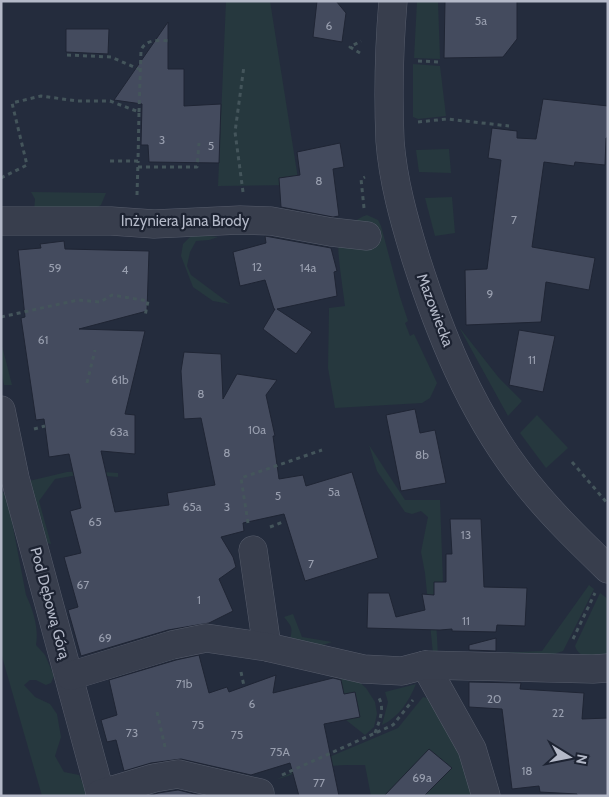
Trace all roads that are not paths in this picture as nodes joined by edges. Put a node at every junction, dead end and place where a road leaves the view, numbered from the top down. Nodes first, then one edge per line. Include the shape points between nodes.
1 (393, 1) edge
2 (1, 221) edge
3 (367, 236) dead end
4 (1, 410) edge
5 (253, 550) road end
6 (603, 577) edge
7 (267, 647) junction
8 (425, 664) junction
9 (608, 668) edge
10 (70, 676) junction
11 (260, 793) road end
12 (100, 795) edge
13 (486, 796) edge

1 - 6 street, Mazowiecka via 388,91 390,142 399,198 428,296 476,409 517,471 571,533
2 - 3 street, Inżyniera Jana Brody via 154,224 271,221
4 - 10 street, Pod Dębową Górą via 15,478
5 - 7 street
7 - 8 street via 363,669 402,671
7 - 10 street via 196,639
8 - 9 street
8 - 13 street via 472,749
10 - 12 street, Pod Dębową Górą
11 - 12 street via 189,775 170,775

